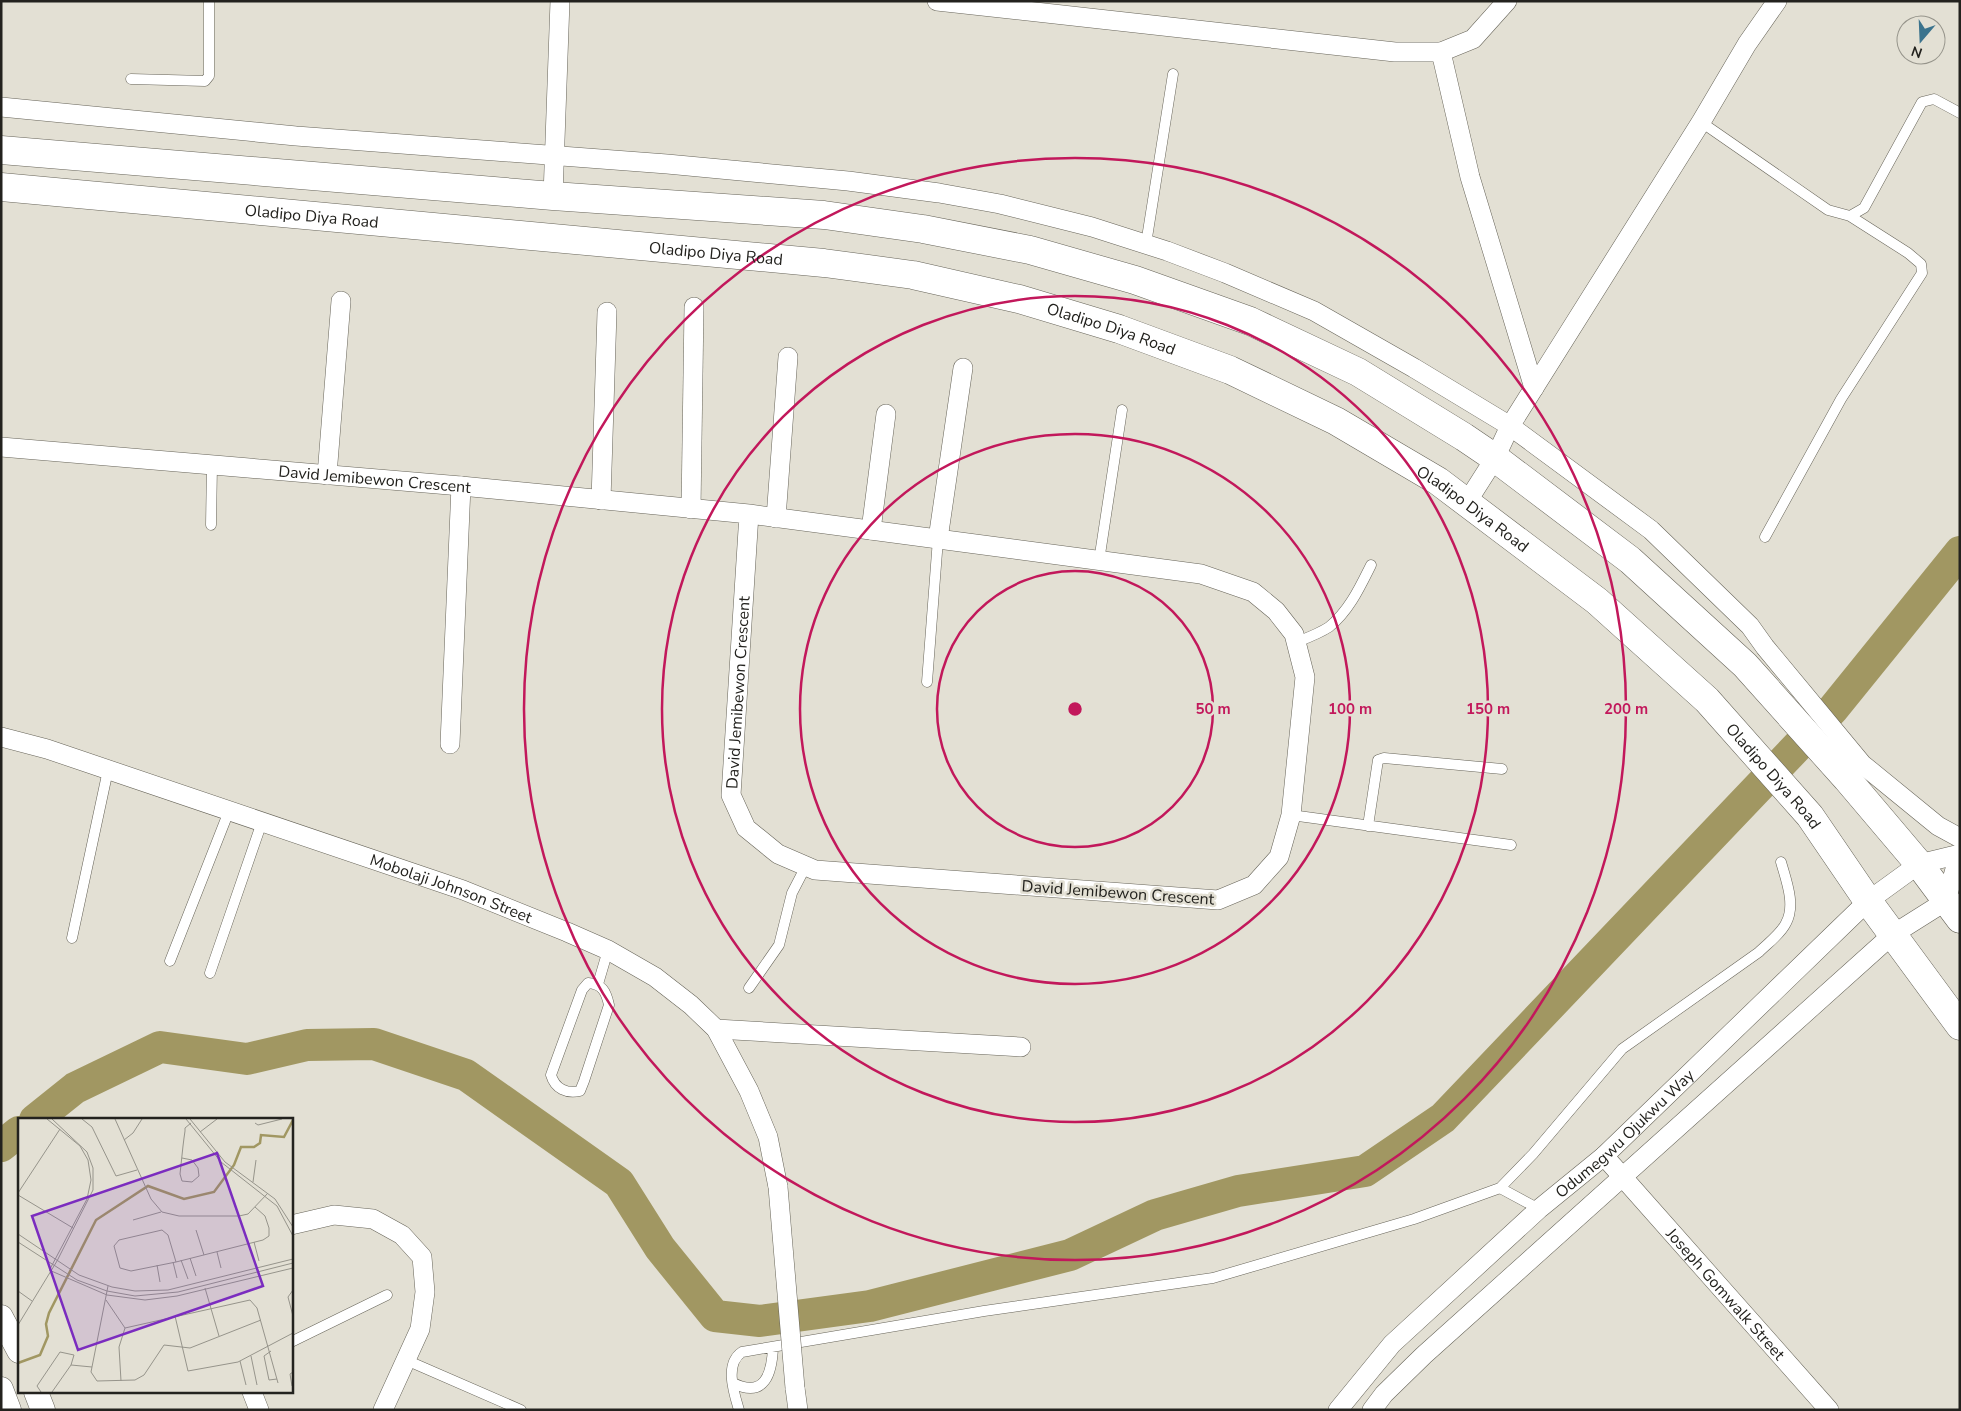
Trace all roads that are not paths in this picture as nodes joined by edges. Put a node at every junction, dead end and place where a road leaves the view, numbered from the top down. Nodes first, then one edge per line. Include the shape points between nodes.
1 (210, 1) edge
2 (560, 1) edge
3 (938, 1) edge
4 (1507, 1) edge
5 (1777, 1) edge
6 (1441, 52) junction
7 (1173, 74) dead end
8 (131, 79) dead end
9 (1, 107) edge
10 (1960, 113) edge
11 (1701, 122) junction
12 (1, 150) edge
13 (555, 156) junction
14 (1, 187) edge
15 (553, 196) junction
16 (1850, 216) junction
17 (1146, 244) junction
18 (341, 301) dead end
19 (694, 308) dead end
20 (607, 312) dead end
21 (788, 357) dead end
22 (963, 368) dead end
23 (1534, 388) junction
24 (1122, 410) dead end
25 (886, 414) dead end
26 (1510, 426) junction
27 (1, 447) edge
28 (1495, 458) junction
29 (212, 465) junction
30 (327, 475) junction
31 (461, 486) junction
32 (601, 500) junction
33 (1467, 502) junction
34 (691, 508) junction
35 (749, 514) junction
36 (776, 518) junction
37 (211, 525) dead end
38 (871, 530) junction
39 (1766, 537) dead end
40 (938, 539) junction
41 (1099, 561) junction
42 (1371, 565) dead end
43 (1296, 642) junction
44 (1755, 656) junction
45 (927, 682) dead end
46 (1, 737) edge
47 (450, 744) dead end
48 (1502, 769) dead end
49 (108, 770) junction
50 (1855, 772) junction
51 (229, 811) junction
52 (1291, 815) junction
53 (262, 822) junction
54 (1368, 826) junction
55 (1511, 846) dead end
56 (1959, 849) edge
57 (1781, 862) dead end
58 (1919, 864) junction
59 (806, 866) junction
60 (1868, 901) junction
61 (1953, 910) edge
62 (1892, 936) junction
63 (72, 938) dead end
64 (608, 950) junction
65 (170, 961) dead end
66 (210, 973) dead end
67 (598, 984) junction
68 (749, 988) dead end
69 (1960, 1026) edge
70 (716, 1030) junction
71 (1021, 1047) dead end
72 (1604, 1156) junction
73 (1623, 1177) junction
74 (1500, 1188) junction
75 (1539, 1208) junction
76 (292, 1225) edge
77 (388, 1295) dead end
78 (1, 1317) edge
79 (292, 1342) edge
80 (773, 1347) junction
81 (18, 1349) edge
82 (406, 1360) junction
83 (733, 1383) junction
84 (1, 1389) edge
85 (37, 1394) edge
86 (253, 1394) edge
87 (9, 1410) edge
88 (43, 1410) edge
89 (259, 1410) edge
90 (383, 1410) edge
91 (521, 1410) edge
92 (739, 1410) edge
93 (798, 1410) edge
94 (1338, 1410) edge
95 (1372, 1410) edge
96 (1829, 1410) edge

1 - 8 lane via 209,76 204,81
2 - 13 street
3 - 6 street via 1395,52
4 - 6 street via 1474,39
5 - 11 street via 1747,44
6 - 23 street via 1470,177
7 - 17 lane
9 - 13 street
10 - 16 lane via 1934,100 1922,102 1864,208
11 - 16 lane via 1828,210
11 - 23 street
12 - 15 main road
13 - 15 street
13 - 17 street via 667,164 939,193 1000,204
14 - 33 main road, Oladipo Diya Road via 913,275 1019,298 1118,329 1230,370 1336,421 1438,481
15 - 28 main road via 824,215 923,229 1030,250 1135,280 1250,321 1358,372
16 - 39 lane via 1908,253 1921,264 1922,273 1841,399
17 - 26 street via 1225,272 1314,312
18 - 30 street
19 - 34 street
20 - 32 street
21 - 36 street
22 - 40 street
23 - 26 street
24 - 41 lane
25 - 38 street
26 - 28 street
26 - 44 street via 1651,530 1750,626
27 - 29 street, David Jemibewon Crescent
28 - 33 street
28 - 44 main road
29 - 30 street, David Jemibewon Crescent
29 - 37 lane
30 - 31 street, David Jemibewon Crescent
31 - 32 street, David Jemibewon Crescent
31 - 47 street
32 - 34 street, David Jemibewon Crescent
33 - 60 main road, Oladipo Diya Road via 1597,601 1707,700 1810,816
34 - 35 street, David Jemibewon Crescent
35 - 36 street, David Jemibewon Crescent
35 - 59 street, David Jemibewon Crescent via 732,795 746,828 778,854
36 - 38 street, David Jemibewon Crescent
38 - 40 street, David Jemibewon Crescent
40 - 41 street, David Jemibewon Crescent
40 - 45 lane
41 - 43 street, David Jemibewon Crescent via 1201,574 1253,592 1276,611 1294,634
42 - 43 lane via 1341,615 1328,628
43 - 52 street, David Jemibewon Crescent via 1305,677
44 - 50 main road
46 - 49 street, Mobolaji Johnson Street
48 - 54 lane via 1378,760
49 - 51 street, Mobolaji Johnson Street
49 - 63 lane
50 - 56 street via 1938,826
50 - 58 main road
51 - 53 street, Mobolaji Johnson Street
51 - 65 lane
52 - 54 lane
52 - 59 street, David Jemibewon Crescent via 1279,857 1254,885 1218,900 815,870
53 - 64 street, Mobolaji Johnson Street via 463,890
53 - 66 lane
54 - 55 lane
56 - 58 street
56 - 61 street
57 - 74 lane via 1790,901 1786,923 1774,937 1759,952 1622,1049
58 - 60 street, Odumegwu Ojukwu Way
58 - 61 main road
59 - 68 lane via 792,893 779,945
60 - 62 main road, Oladipo Diya Road
60 - 72 street, Odumegwu Ojukwu Way
61 - 62 street, Odumegwu Ojukwu Way
62 - 69 main road, Oladipo Diya Road
62 - 73 street, Odumegwu Ojukwu Way
64 - 67 lane
64 - 70 street, Mobolaji Johnson Street via 655,977
67 - 67 lane via 588,983 582,990 551,1076 562,1090 571,1093 580,1091 609,1004 606,992
70 - 71 street
70 - 93 street, Mobolaji Johnson Street, bridge via 749,1091 768,1137 778,1188
72 - 73 street, Joseph Gomwalk Street
72 - 75 street, Odumegwu Ojukwu Way
73 - 95 street, Odumegwu Ojukwu Way via 1424,1355
73 - 96 street, Joseph Gomwalk Street
74 - 75 lane
74 - 80 lane via 1414,1219 1213,1278
75 - 94 street, Odumegwu Ojukwu Way via 1392,1344
76 - 82 street via 334,1215 372,1219 402,1235 422,1257 425,1292 420,1329
77 - 79 lane
78 - 81 street
80 - 83 lane via 742,1352 733,1362
80 - 83 lane via 772,1367 764,1382 752,1388
82 - 90 street
82 - 91 lane
83 - 92 lane
84 - 87 street
85 - 88 street
86 - 89 street

